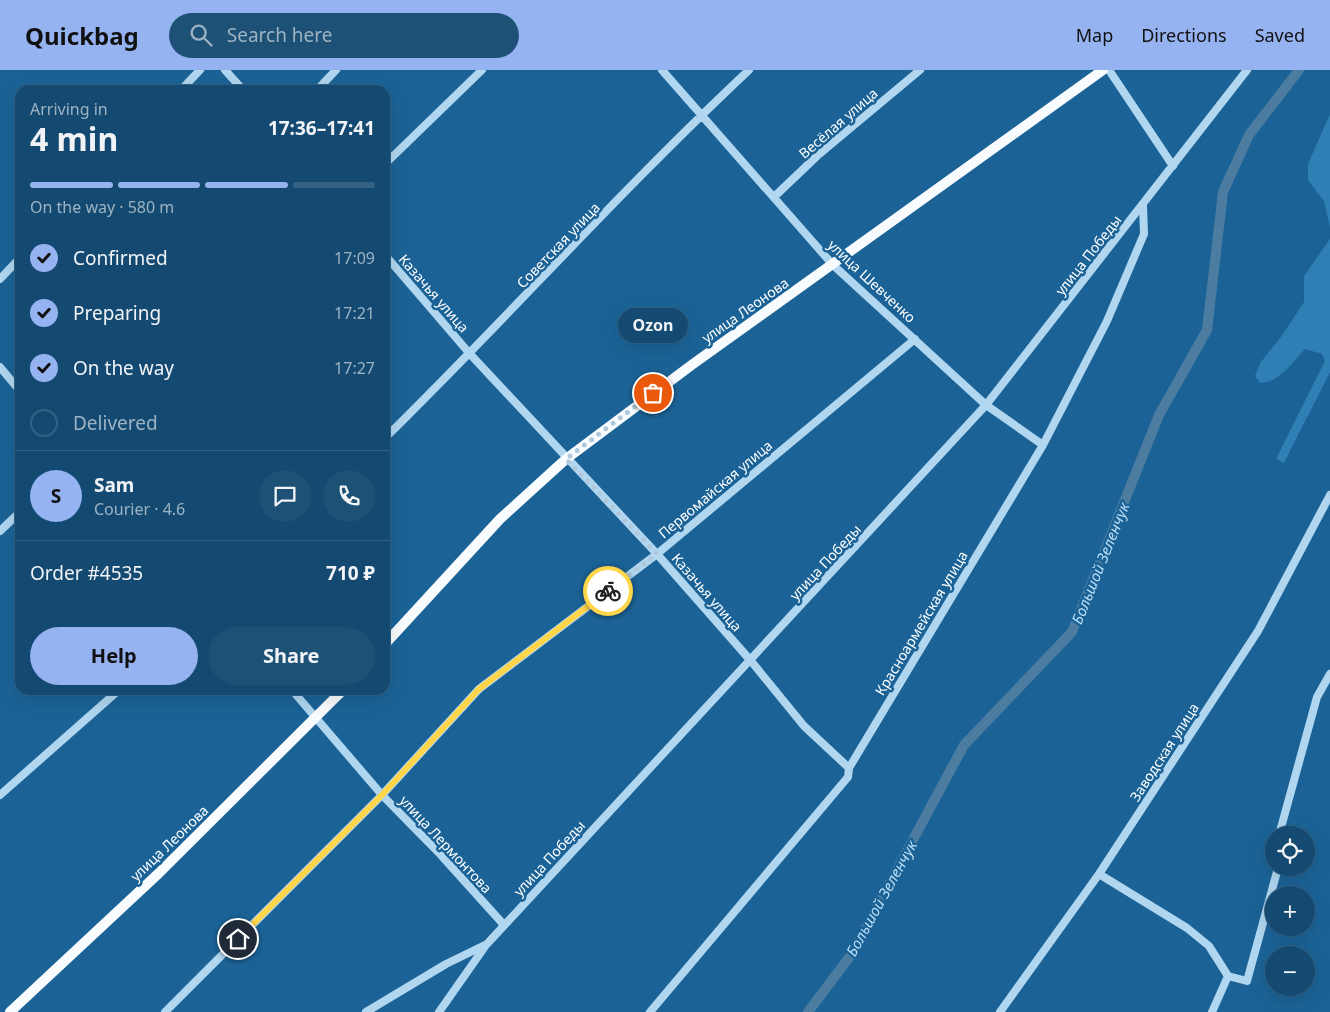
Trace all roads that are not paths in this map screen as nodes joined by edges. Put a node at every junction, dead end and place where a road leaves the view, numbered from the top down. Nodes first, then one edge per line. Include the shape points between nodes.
1 (200, 70) edge
2 (225, 70) edge
3 (336, 70) edge
4 (482, 70) edge
5 (662, 70) edge
6 (749, 70) edge
7 (920, 70) edge
8 (1103, 70) edge
9 (1109, 70) edge
10 (1247, 70) edge
11 (186, 85) edge
12 (238, 85) edge
13 (321, 85) edge
14 (701, 115) junction
15 (390, 159) edge
16 (1173, 166) junction
17 (774, 197) junction
18 (1143, 206) junction
19 (390, 262) edge
20 (15, 263) edge
21 (833, 265) junction
22 (0, 279) edge
23 (915, 339) junction
24 (470, 354) junction
25 (0, 367) edge
26 (15, 385) edge
27 (986, 405) junction
28 (390, 433) edge
29 (1043, 445) junction
30 (566, 459) junction
31 (1330, 495) edge
32 (15, 516) edge
33 (0, 530) edge
34 (657, 554) junction
35 (390, 639) edge
36 (751, 661) junction
37 (1330, 674) edge
38 (113, 695) edge
39 (296, 695) edge
40 (338, 695) edge
41 (317, 718) junction
42 (849, 768) junction
43 (0, 794) edge
44 (382, 795) junction
45 (1282, 826) edge
46 (1099, 874) junction
47 (1276, 876) edge
48 (504, 925) junction
49 (487, 944) junction
50 (1228, 976) junction
51 (10, 1012) edge
52 (165, 1012) edge
53 (366, 1012) edge
54 (439, 1012) edge
55 (650, 1012) edge
56 (1000, 1012) edge
57 (1212, 1012) edge

1 - 11 street
2 - 12 street
3 - 13 street
4 - 15 street
5 - 14 street, улица Шевченко
6 - 14 street, Советская улица
7 - 17 street, Весёлая улица via 817,156
8 - 21 main road, улица Леонова
9 - 16 street
10 - 16 street, улица Победы
14 - 17 street, улица Шевченко
14 - 24 street, Советская улица
16 - 18 street, улица Победы
17 - 21 street, улица Шевченко
18 - 27 street, улица Победы
18 - 29 street, Красноармейская улица via 1144,234 1108,321
19 - 24 street, Казачья улица
20 - 22 street
21 - 23 street, улица Шевченко
21 - 30 main road, улица Леонова
23 - 27 street, улица Шевченко
23 - 34 street, Первомайская улица
24 - 28 street, Советская улица
24 - 30 street, Казачья улица
25 - 26 street
27 - 29 street, улица Шевченко
27 - 36 street, улица Победы
29 - 42 street, Красноармейская улица
30 - 34 street, Казачья улица
30 - 35 main road, улица Леонова via 500,520
31 - 46 street, Заводская улица via 1258,631
32 - 33 street
34 - 36 street, Казачья улица
34 - 44 street, Первомайская улица via 479,689
36 - 42 street, Казачья улица via 804,726
36 - 48 street, улица Победы
37 - 45 street via 1318,697
38 - 43 street
39 - 41 street, улица Лермонтова
40 - 41 main road, улица Леонова
41 - 44 street, улица Лермонтова
41 - 51 main road, улица Леонова
42 - 55 street, Красноармейская улица via 848,777
44 - 48 street, улица Лермонтова
44 - 52 street, Первомайская улица
46 - 50 street via 1209,946
46 - 56 street, Заводская улица
47 - 50 street via 1246,982
48 - 49 street, улица Победы
49 - 53 street, улица Победы via 446,964
49 - 54 street
50 - 57 street

